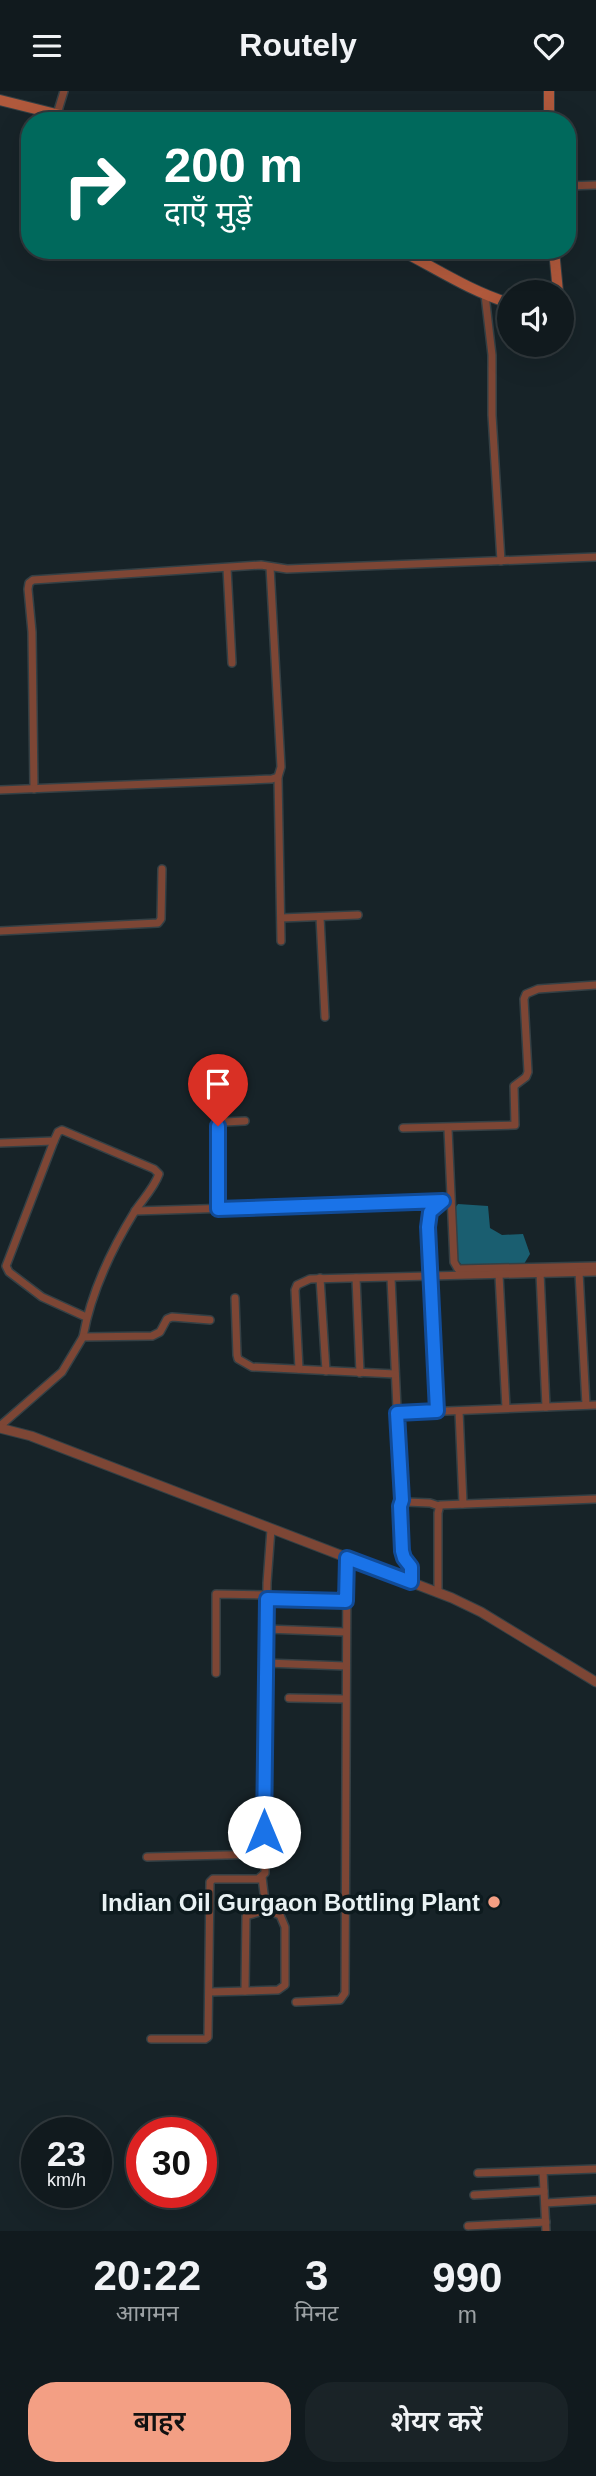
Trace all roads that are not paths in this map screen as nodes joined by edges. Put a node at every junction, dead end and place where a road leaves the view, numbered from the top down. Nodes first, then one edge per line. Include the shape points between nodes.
1 (64, 91) edge
2 (549, 91) edge
3 (0, 100) edge
4 (49, 112) edge
5 (58, 112) edge
6 (550, 112) edge
7 (596, 185) edge
8 (576, 186) edge
9 (417, 259) edge
10 (555, 259) edge
11 (557, 280) edge
12 (485, 296) junction
13 (497, 300) edge
14 (596, 557) edge
15 (501, 561) junction
16 (270, 567) junction
17 (227, 568) junction
18 (232, 663) dead end
19 (278, 777) junction
20 (34, 789) junction
21 (0, 790) edge
22 (162, 869) dead end
23 (358, 915) dead end
24 (320, 917) junction
25 (281, 918) junction
26 (0, 931) edge
27 (281, 941) dead end
28 (596, 985) edge
29 (325, 1017) dead end
30 (245, 1121) dead end
31 (403, 1128) dead end
32 (449, 1129) junction
33 (54, 1141) junction
34 (0, 1143) edge
35 (447, 1201) junction
36 (218, 1209) junction
37 (135, 1211) junction
38 (596, 1269) edge
39 (579, 1272) junction
40 (540, 1273) junction
41 (499, 1275) junction
42 (431, 1277) junction
43 (320, 1278) junction
44 (356, 1278) junction
45 (391, 1278) junction
46 (235, 1298) dead end
47 (86, 1317) junction
48 (210, 1320) dead end
49 (83, 1337) junction
50 (299, 1369) junction
51 (326, 1371) junction
52 (360, 1373) junction
53 (395, 1374) junction
54 (586, 1405) junction
55 (596, 1405) edge
56 (546, 1407) junction
57 (506, 1408) junction
58 (437, 1411) junction
59 (459, 1411) junction
60 (397, 1413) junction
61 (0, 1427) edge
62 (596, 1499) edge
63 (402, 1500) junction
64 (463, 1504) junction
65 (439, 1506) junction
66 (271, 1529) junction
67 (347, 1558) junction
68 (411, 1582) junction
69 (438, 1593) junction
70 (267, 1597) junction
71 (346, 1601) junction
72 (266, 1629) junction
73 (346, 1632) junction
74 (266, 1664) junction
75 (345, 1666) junction
76 (216, 1672) dead end
77 (596, 1682) edge
78 (289, 1697) dead end
79 (345, 1699) junction
80 (265, 1854) junction
81 (147, 1857) dead end
82 (262, 1877) junction
83 (266, 1910) junction
84 (245, 1991) junction
85 (210, 1992) junction
86 (296, 2002) dead end
87 (151, 2039) dead end
88 (596, 2169) edge
89 (542, 2171) junction
90 (478, 2173) dead end
91 (544, 2191) junction
92 (474, 2195) dead end
93 (596, 2200) edge
94 (545, 2203) junction
95 (546, 2222) junction
96 (468, 2226) dead end
97 (546, 2231) edge

1 - 5 street
2 - 6 main road
3 - 4 main road
7 - 8 street
9 - 12 main road
10 - 11 main road
12 - 13 main road
12 - 15 street
14 - 15 street
15 - 16 street
16 - 17 street
16 - 19 street
17 - 18 street
17 - 20 street via 29,583
19 - 20 street
19 - 25 street
20 - 21 street
22 - 26 street via 158,923
23 - 24 street
24 - 25 street
24 - 29 street
25 - 27 street
28 - 32 street via 526,994 528,1072 514,1086 515,1125
30 - 36 street via 218,1126
31 - 32 street
32 - 35 street
33 - 34 street
33 - 37 street via 58,1132 68,1131 158,1171 159,1177
33 - 47 street via 6,1266 42,1297
35 - 36 street
35 - 38 street via 457,1269
35 - 42 street via 429,1217
36 - 37 street
37 - 47 street via 101,1275
38 - 39 street
39 - 40 street
39 - 54 street
40 - 41 street
40 - 56 street
41 - 42 street
41 - 57 street
42 - 45 street
42 - 58 street
43 - 44 street
43 - 50 street via 302,1282 295,1290
43 - 51 street
44 - 45 street
44 - 52 street
45 - 53 street
46 - 50 street via 240,1362 252,1367
47 - 49 street
48 - 49 street via 172,1317 152,1336
49 - 61 street via 62,1372
50 - 51 street
51 - 52 street
52 - 53 street
53 - 60 street
54 - 55 street
54 - 56 street
56 - 57 street
57 - 59 street
58 - 59 street
58 - 60 street
59 - 64 street
60 - 63 street
61 - 66 street
62 - 64 street
63 - 65 street
63 - 68 street via 402,1551 411,1567
64 - 65 street
65 - 69 street
66 - 67 street
66 - 70 street
67 - 68 street
67 - 71 street
68 - 69 street
69 - 77 street via 481,1612
70 - 71 street
70 - 72 street
70 - 76 street via 216,1594
71 - 73 street
72 - 73 street
72 - 74 street
73 - 75 street
74 - 75 street
74 - 80 street
75 - 79 street
78 - 79 street
79 - 86 street via 345,1993 340,2000
80 - 81 street
80 - 82 street
82 - 83 street
82 - 85 street via 210,1882
83 - 84 street via 246,1916
83 - 84 street via 284,1920 286,1982 281,1990
84 - 85 street
85 - 87 street via 207,2038
88 - 89 street
89 - 90 street
89 - 91 street
91 - 92 street
91 - 94 street
93 - 94 street
94 - 95 street
95 - 96 street
95 - 97 street

